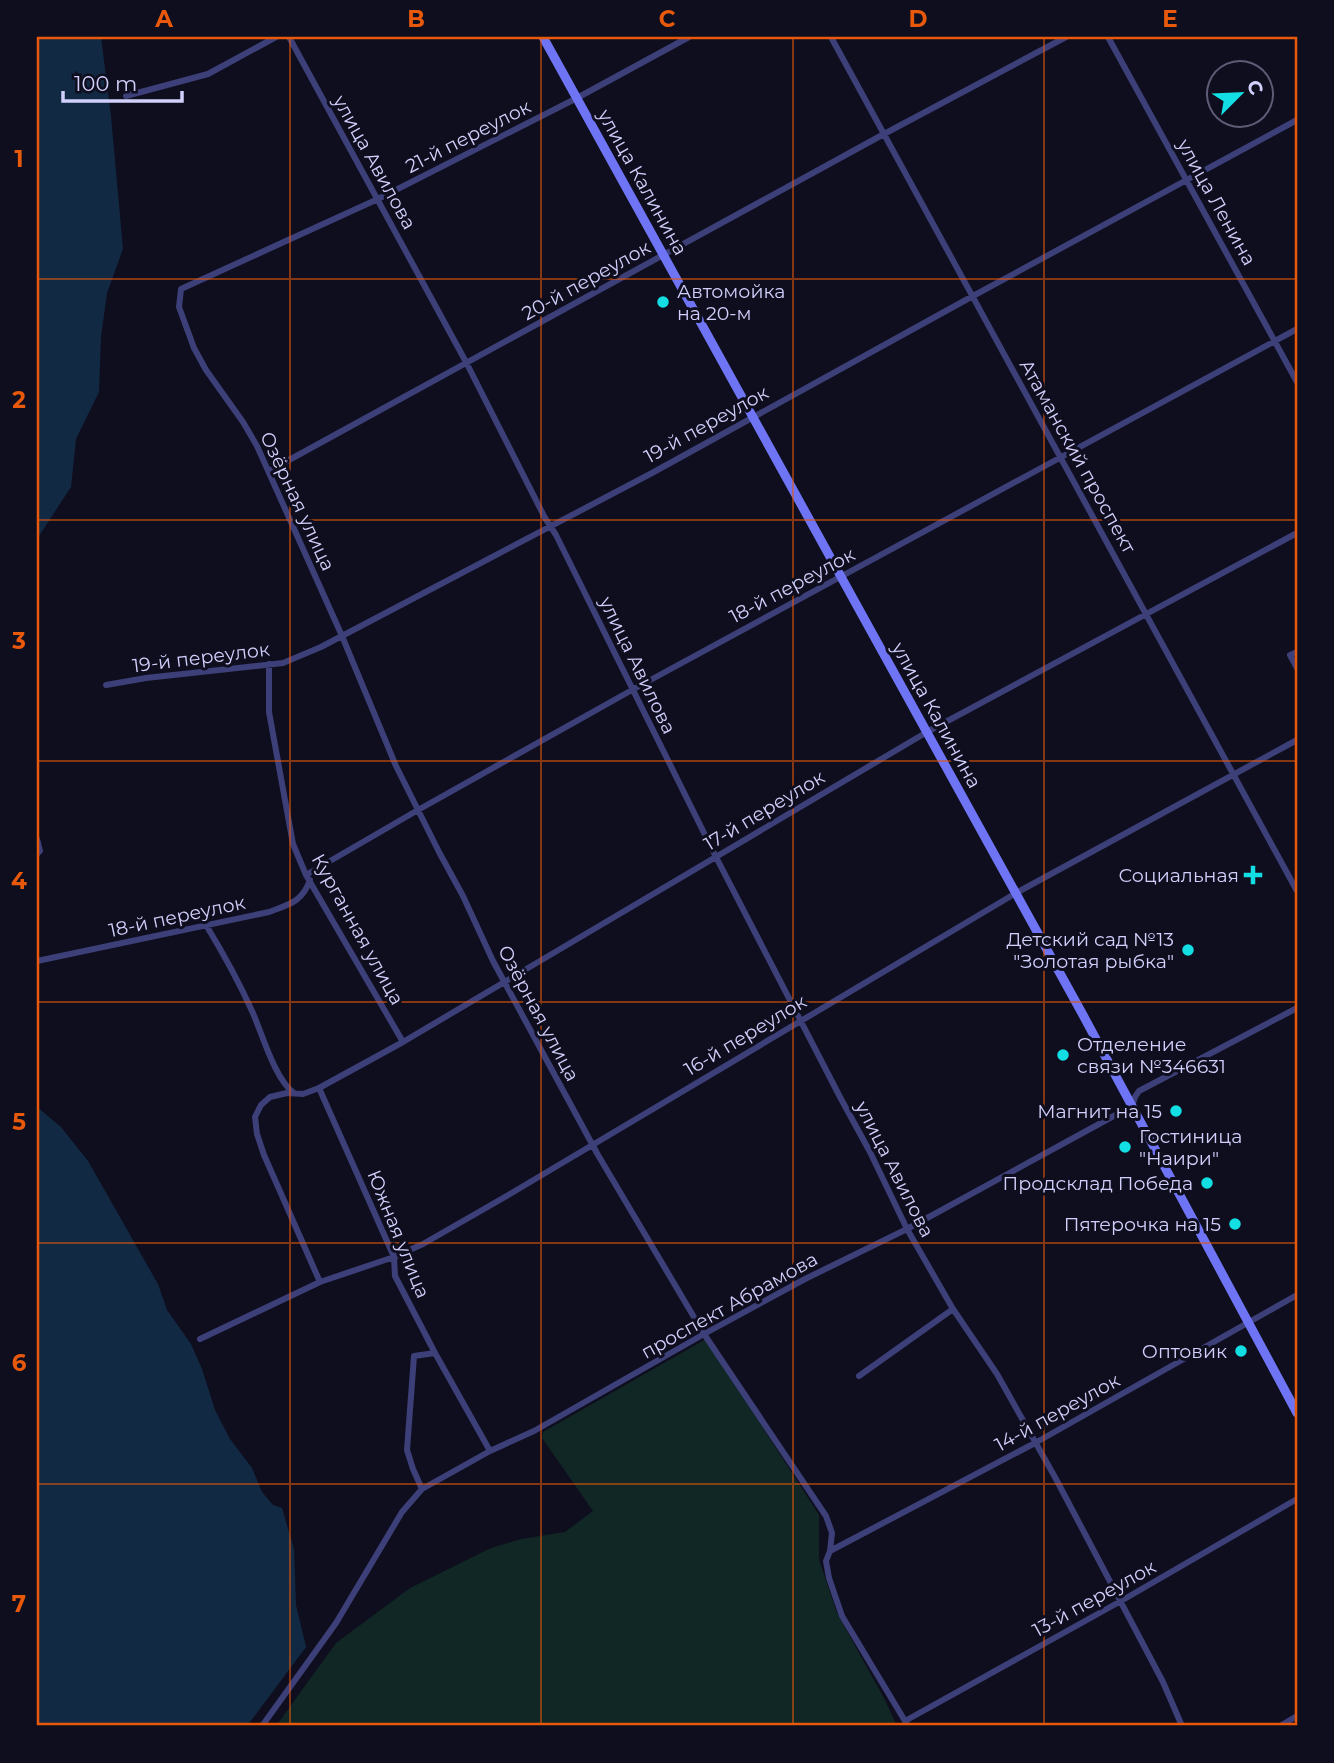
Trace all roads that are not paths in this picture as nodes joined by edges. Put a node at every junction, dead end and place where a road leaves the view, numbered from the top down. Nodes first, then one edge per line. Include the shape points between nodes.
1 (276, 37) edge
2 (289, 37) edge
3 (543, 37) edge
4 (688, 37) edge
5 (831, 37) edge
6 (1066, 37) edge
7 (1108, 37) edge
8 (126, 96) dead end
9 (577, 98) junction
10 (1297, 120) edge
11 (884, 134) junction
12 (1187, 180) junction
13 (378, 199) junction
14 (664, 255) junction
15 (181, 289) joint
16 (973, 296) junction
17 (1297, 329) edge
18 (1275, 342) junction
19 (466, 362) junction
20 (1297, 382) edge
21 (753, 416) junction
22 (1061, 456) junction
23 (269, 471) junction
24 (550, 526) junction
25 (1297, 533) edge
26 (841, 576) junction
27 (1146, 614) junction
28 (342, 636) junction
29 (1297, 652) edge
30 (269, 664) junction
31 (1297, 668) edge
32 (106, 685) dead end
33 (632, 690) junction
34 (927, 732) junction
35 (1297, 740) edge
36 (1234, 775) junction
37 (418, 810) junction
38 (37, 839) edge
39 (37, 854) edge
40 (716, 857) junction
41 (308, 877) junction
42 (1297, 891) edge
43 (1016, 893) junction
44 (206, 925) junction
45 (37, 961) edge
46 (504, 981) junction
47 (1297, 1008) edge
48 (800, 1021) junction
49 (403, 1042) junction
50 (319, 1088) junction
51 (303, 1094) junction
52 (1132, 1106) junction
53 (592, 1145) junction
54 (907, 1229) junction
55 (394, 1257) junction
56 (320, 1282) junction
57 (1297, 1295) edge
58 (953, 1309) junction
59 (1249, 1322) junction
60 (704, 1334) junction
61 (200, 1339) dead end
62 (435, 1353) junction
63 (859, 1376) dead end
64 (1297, 1413) edge
65 (1035, 1443) junction
66 (490, 1451) junction
67 (422, 1489) junction
68 (1297, 1499) edge
69 (830, 1551) junction
70 (1121, 1601) junction
71 (1297, 1716) edge
72 (907, 1724) edge
73 (262, 1726) edge
74 (1182, 1726) edge
75 (1280, 1726) edge

1 - 8 street via 208,74
2 - 13 street, улица Авилова
3 - 9 main road, улица Калинина
4 - 9 street, 21-й переулок
5 - 11 street, Атаманский проспект
6 - 11 street, 20-й переулок
7 - 12 street, улица Ленина
9 - 13 street, 21-й переулок
9 - 14 main road, улица Калинина
10 - 12 street, 19-й переулок
11 - 14 street, 20-й переулок
11 - 16 street, Атаманский проспект
12 - 16 street, 19-й переулок
12 - 18 street, улица Ленина
13 - 15 street, 21-й переулок
13 - 19 street, улица Авилова
14 - 19 street, 20-й переулок
14 - 21 main road, улица Калинина
15 - 23 street, Озёрная улица via 179,307 194,348
16 - 21 street, 19-й переулок
16 - 22 street, Атаманский проспект
17 - 18 street, 18-й переулок
18 - 20 street, улица Ленина
18 - 22 street, 18-й переулок
19 - 23 street, 20-й переулок
19 - 24 street, улица Авилова
21 - 24 street, 19-й переулок
21 - 26 main road, улица Калинина
22 - 26 street, 18-й переулок
22 - 27 street, Атаманский проспект
23 - 28 street, Озёрная улица
24 - 28 street, 19-й переулок
24 - 33 street, улица Авилова
25 - 27 street, 17-й переулок
26 - 33 street, 18-й переулок
26 - 34 main road, улица Калинина
27 - 34 street, 17-й переулок
27 - 36 street, Атаманский проспект
28 - 30 street, 19-й переулок via 283,663
28 - 37 street, Озёрная улица
29 - 31 street via 1290,655
30 - 32 street, 19-й переулок
30 - 41 street, Курганная улица via 269,712 280,774 293,844
33 - 37 street, 18-й переулок
33 - 40 street, улица Авилова
34 - 40 street, 17-й переулок
34 - 43 main road, улица Калинина
35 - 36 street, 16-й переулок
36 - 42 street, Атаманский проспект
36 - 43 street, 16-й переулок
37 - 41 street, 18-й переулок
37 - 46 street, Озёрная улица
38 - 39 street
40 - 46 street, 17-й переулок
40 - 48 street, улица Авилова
41 - 44 street, 18-й переулок via 305,893 288,905
41 - 49 street, Курганная улица
43 - 48 street, 16-й переулок
43 - 52 main road, улица Калинина
44 - 45 street, 18-й переулок
44 - 51 street via 285,1085
46 - 49 street, 17-й переулок
46 - 53 street, Озёрная улица
47 - 52 street, проспект Абрамова via 1139,1091
48 - 53 street, 16-й переулок
48 - 54 street, улица Авилова
49 - 50 street, 17-й переулок
50 - 51 street, 17-й переулок
50 - 55 street, Южная улица
51 - 56 street, 17-й переулок via 270,1097 255,1117 264,1155
52 - 54 street, проспект Абрамова
52 - 59 main road, улица Калинина
53 - 55 street, 16-й переулок
53 - 60 street, Озёрная улица
54 - 58 street, улица Авилова
54 - 60 street, проспект Абрамова
55 - 56 street, 16-й переулок
55 - 62 street, Южная улица via 395,1276
56 - 61 street, 16-й переулок
57 - 59 street, 14-й переулок
58 - 63 street
58 - 65 street, улица Авилова via 997,1374
59 - 64 main road, улица Калинина
59 - 65 street, 14-й переулок
60 - 66 street, проспект Абрамова via 534,1431
60 - 69 street, Озёрная улица via 826,1516 832,1533
62 - 66 street, Южная улица
62 - 67 street via 414,1356 409,1405 407,1450
65 - 69 street, 14-й переулок
65 - 70 street, улица Авилова
66 - 67 street, проспект Абрамова
67 - 73 street, проспект Абрамова via 402,1512 335,1623
68 - 70 street, 13-й переулок
69 - 72 street, Озёрная улица via 826,1561 829,1578 842,1616
70 - 72 street, 13-й переулок
70 - 74 street, улица Авилова
71 - 75 street

